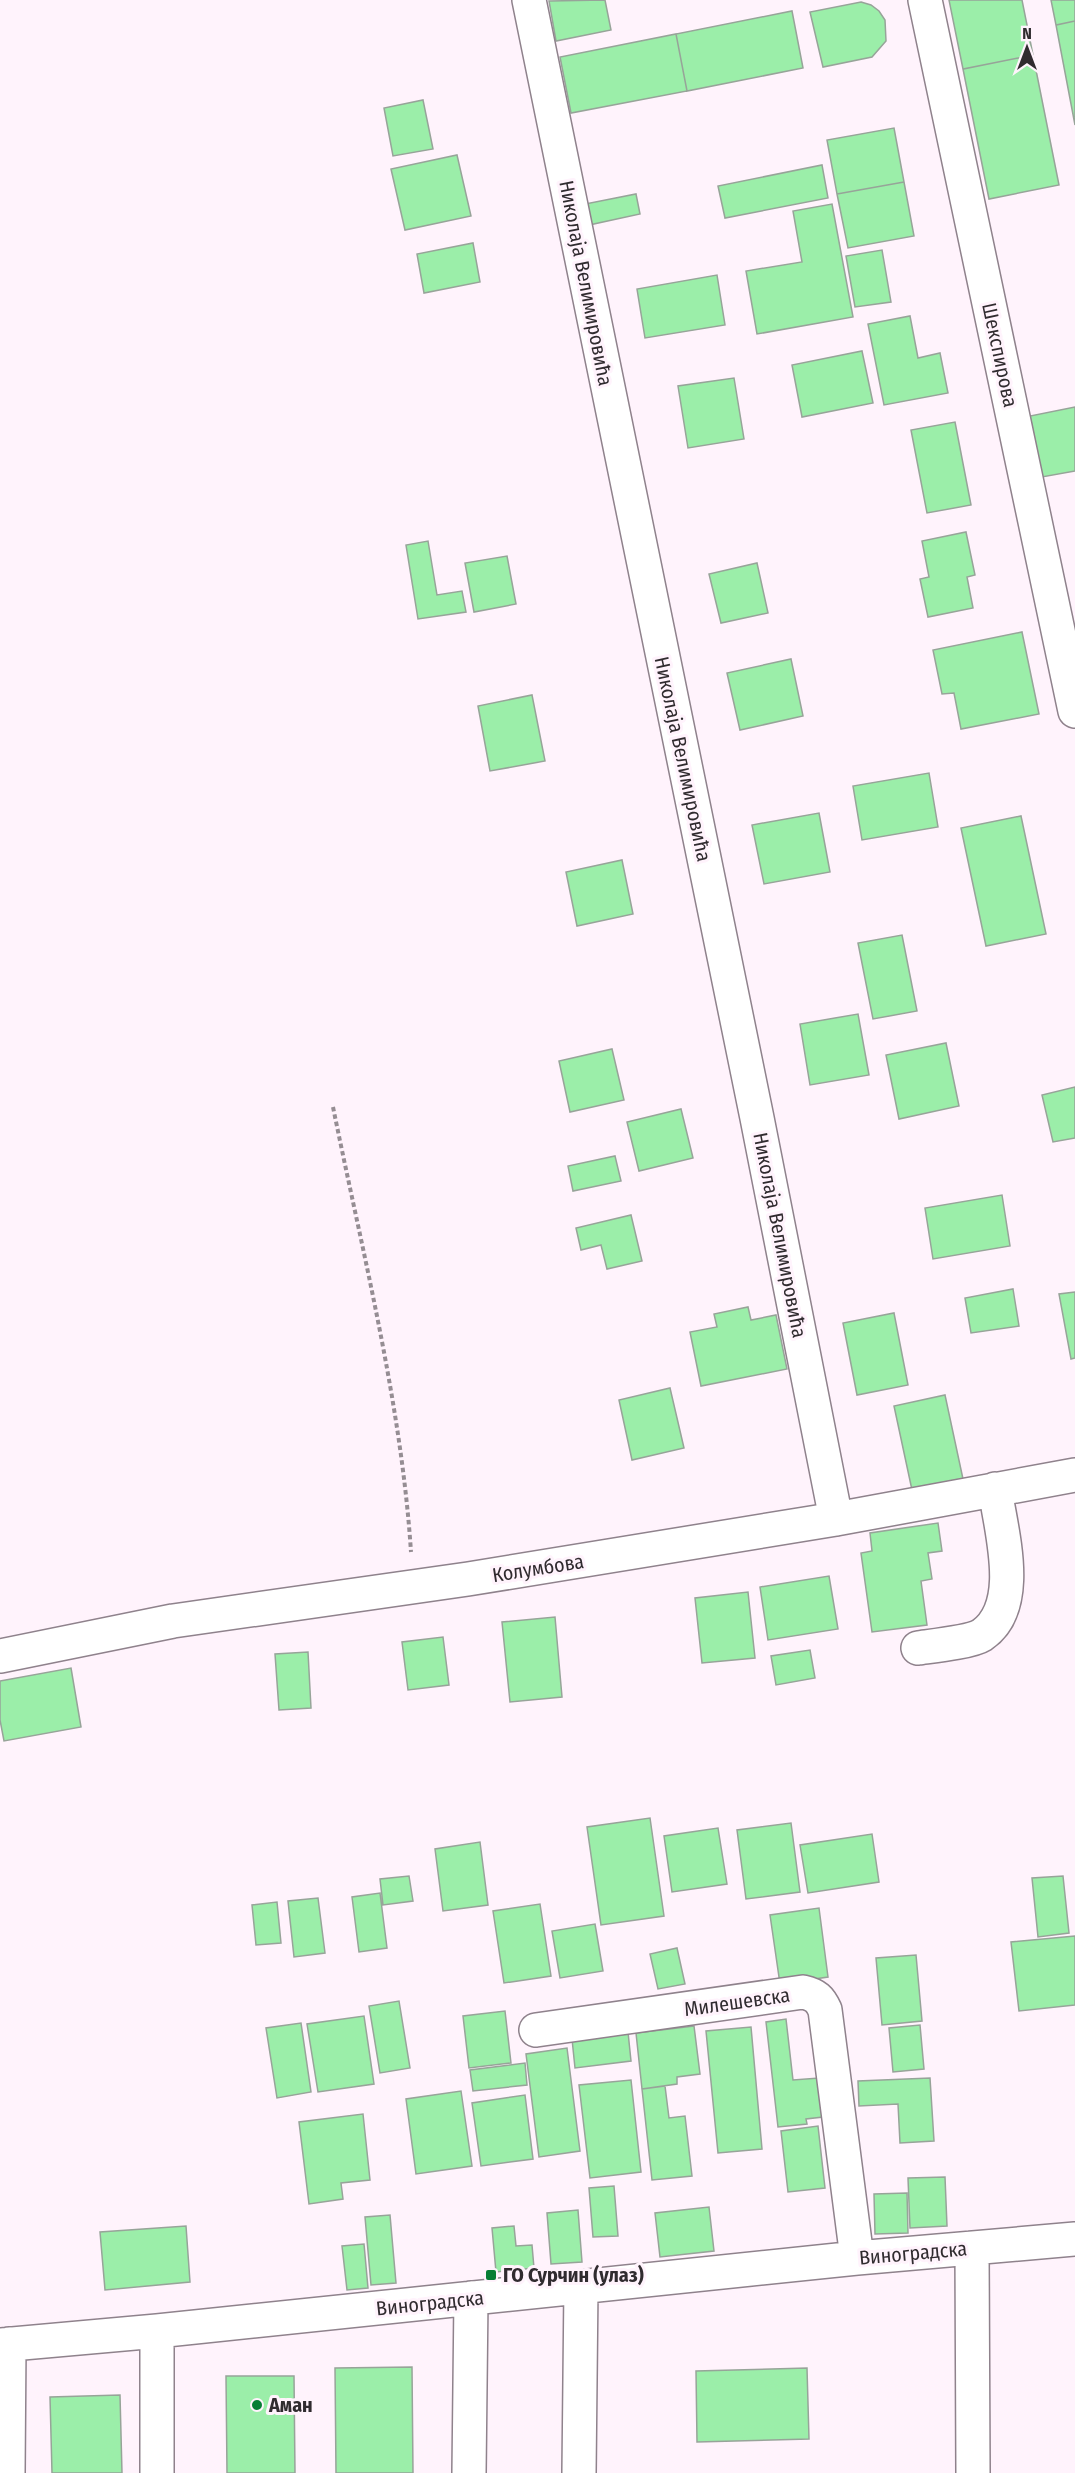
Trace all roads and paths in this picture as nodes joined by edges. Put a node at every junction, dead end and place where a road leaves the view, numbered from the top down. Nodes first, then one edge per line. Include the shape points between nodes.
1 (529, 0) edge
2 (925, 0) edge
3 (1075, 711) edge
4 (333, 1107) dead end
5 (1075, 1475) edge
6 (995, 1489) junction
7 (836, 1519) junction
8 (414, 1586) junction
9 (918, 1648) dead end
10 (0, 1656) edge
11 (536, 2030) dead end
12 (1075, 2239) edge
13 (972, 2248) junction
14 (857, 2258) junction
15 (581, 2286) junction
16 (471, 2298) junction
17 (157, 2331) junction
18 (5, 2345) edge
19 (8, 2473) edge
20 (157, 2473) edge
21 (469, 2473) edge
22 (579, 2473) edge
23 (973, 2473) edge

1 - 7 street, Николаја Велимировића
2 - 3 street, Шекспирова
4 - 8 path via 397,1419
5 - 6 street, Колумбова
6 - 7 street, Колумбова
6 - 9 street via 1008,1574 996,1620 981,1636
7 - 8 street, Колумбова
8 - 10 street, Колумбова via 173,1621
11 - 14 street, Милешевска via 803,1992 814,1994 825,2010
12 - 13 street, Виноградска
13 - 14 street, Виноградска
13 - 23 street
14 - 15 street, Виноградска
15 - 16 street, Виноградска
15 - 22 street
16 - 17 street, Виноградска
16 - 21 street
17 - 18 street, Виноградска
17 - 20 street
18 - 19 street

